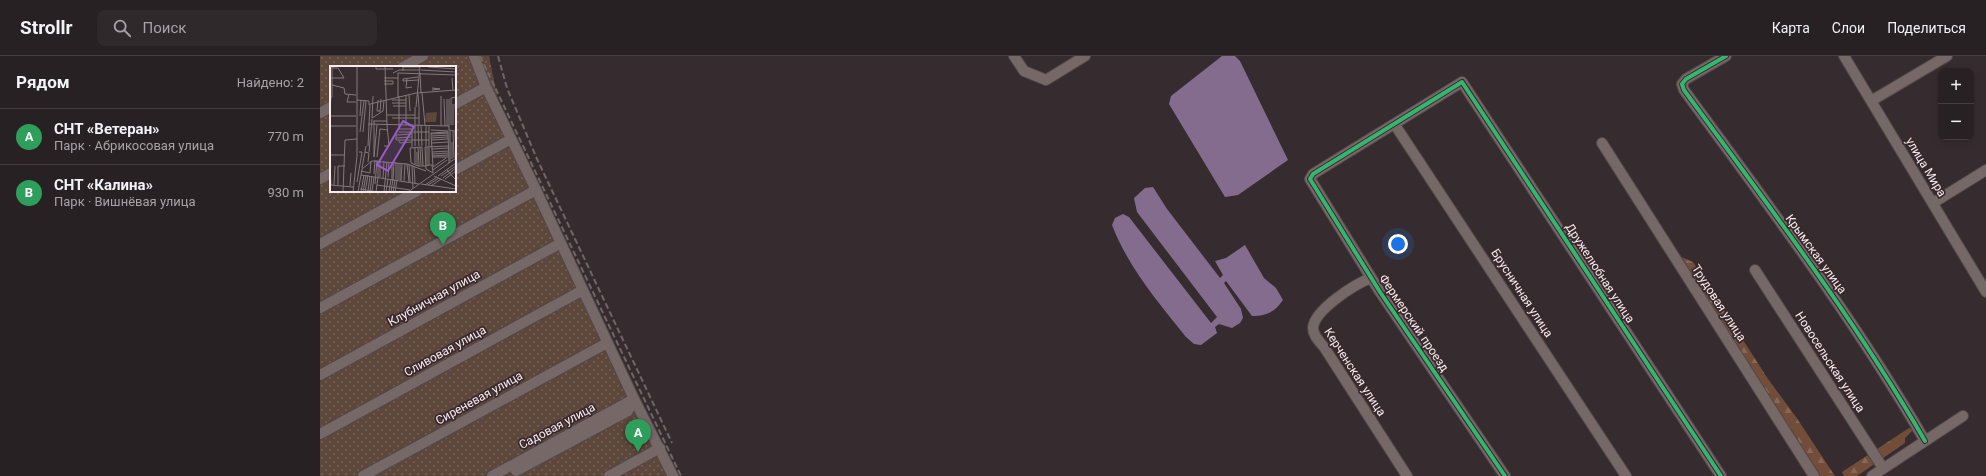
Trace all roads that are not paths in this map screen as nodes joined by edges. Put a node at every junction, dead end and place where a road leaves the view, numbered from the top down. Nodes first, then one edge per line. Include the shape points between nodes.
1 (423, 56) edge
2 (474, 56) edge
3 (1014, 56) edge
4 (1085, 56) edge
5 (1726, 56) edge
6 (1844, 56) edge
7 (1947, 56) edge
8 (405, 66) edge
9 (486, 87) junction
10 (1871, 100) junction
11 (456, 103) edge
12 (330, 108) edge
13 (320, 113) edge
14 (1395, 125) junction
15 (511, 140) junction
16 (1602, 143) dead end
17 (456, 169) edge
18 (1986, 170) edge
19 (330, 174) edge
20 (320, 179) edge
21 (536, 190) junction
22 (415, 192) edge
23 (1933, 203) junction
24 (561, 243) junction
25 (320, 244) edge
26 (1755, 270) dead end
27 (1371, 278) junction
28 (583, 290) junction
29 (1986, 292) edge
30 (320, 308) edge
31 (607, 343) junction
32 (320, 375) edge
33 (634, 399) junction
34 (1963, 416) dead end
35 (320, 434) edge
36 (1925, 441) junction
37 (660, 448) junction
38 (1883, 468) junction
39 (363, 476) edge
40 (492, 476) edge
41 (507, 476) edge
42 (609, 476) edge
43 (674, 476) edge
44 (1407, 476) edge
45 (1505, 476) edge
46 (1626, 476) edge
47 (1721, 476) edge
48 (1814, 476) edge
49 (1872, 476) edge

1 - 8 street
2 - 9 street
3 - 4 street via 1024,70 1046,80
5 - 36 street, Крымская улица via 1686,79 1682,84 1684,90 1832,293 1891,383
6 - 10 street, улица Мира
7 - 10 street
9 - 11 street
9 - 15 street
10 - 23 street, улица Мира
12 - 13 street
14 - 27 street, Фермерский проезд via 1313,174 1310,179
14 - 46 street, Брусничная улица
14 - 47 street, Дружелюбная улица via 1462,82
15 - 17 street
15 - 21 street
16 - 48 street, Трудовая улица
18 - 23 street
19 - 20 street
21 - 24 street
21 - 30 street
22 - 25 street
23 - 29 street, улица Мира
24 - 28 street
24 - 32 street, Клубничная улица
26 - 38 street, Новосельская улица
27 - 44 street, Керченская улица via 1348,290 1328,306 1314,323 1313,330
27 - 45 street, Фермерский проезд
28 - 31 street
28 - 35 street, Сливовая улица
31 - 33 street
31 - 39 street, Сиреневая улица
33 - 37 street
33 - 40 street, Садовая улица
33 - 41 street via 628,411
34 - 36 street
36 - 38 street
37 - 42 street
37 - 43 street
38 - 49 street

